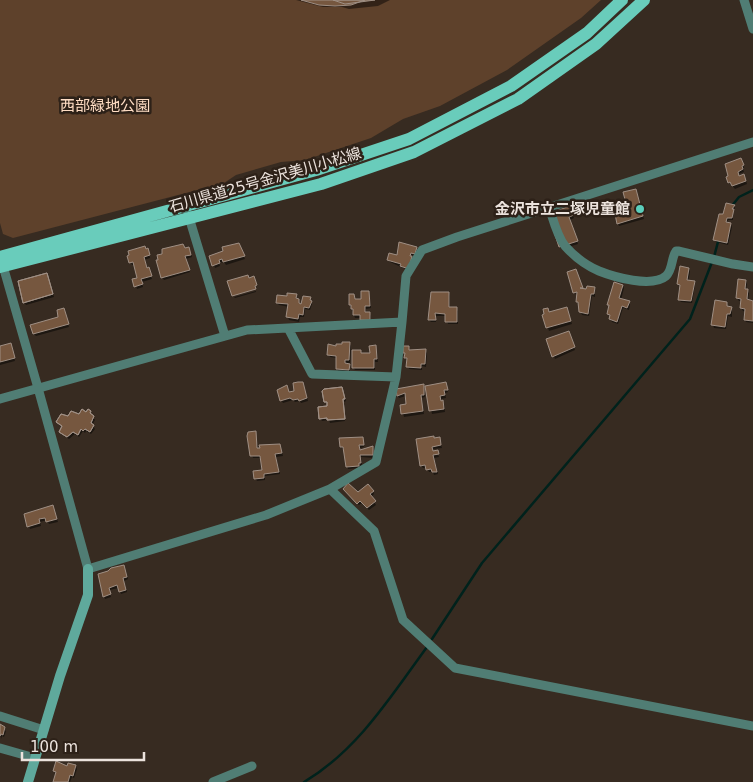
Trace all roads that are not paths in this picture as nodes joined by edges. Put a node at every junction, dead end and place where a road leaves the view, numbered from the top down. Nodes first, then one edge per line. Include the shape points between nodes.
1 (622, 0) edge
2 (644, 0) edge
3 (744, 0) edge
4 (753, 29) edge
5 (753, 142) edge
6 (186, 204) junction
7 (549, 207) junction
8 (189, 218) junction
9 (1, 261) edge
10 (753, 267) edge
11 (402, 322) junction
12 (288, 328) junction
13 (225, 336) junction
14 (396, 377) junction
15 (38, 388) junction
16 (0, 399) edge
17 (330, 488) junction
18 (88, 569) junction
19 (0, 716) edge
20 (753, 726) edge
21 (44, 730) junction
22 (0, 748) edge
23 (35, 758) junction
24 (252, 766) dead end
25 (28, 782) edge
26 (213, 782) edge

1 - 6 main road, 石川県道25号金沢美川小松線 via 587,33 511,86 409,138 316,170
2 - 8 main road, 石川県道25号金沢美川小松線 via 596,44 518,99 414,152 321,184
3 - 4 street
5 - 7 street
6 - 8 street
6 - 9 main road, 石川県道25号金沢美川小松線
7 - 10 street via 564,245 598,271 629,280 658,280 666,276 676,251
7 - 11 street via 422,250 406,276
8 - 9 main road, 石川県道25号金沢美川小松線
8 - 13 street
9 - 15 street
11 - 12 street
11 - 14 street
12 - 13 street via 247,330
12 - 14 street via 312,374
13 - 15 street
14 - 17 street via 376,462
15 - 16 street
15 - 18 street
17 - 18 street via 266,515
17 - 20 street via 374,531 403,620 455,668
18 - 21 street via 88,595
19 - 21 street
21 - 23 street
22 - 23 street
23 - 25 street
24 - 26 street

